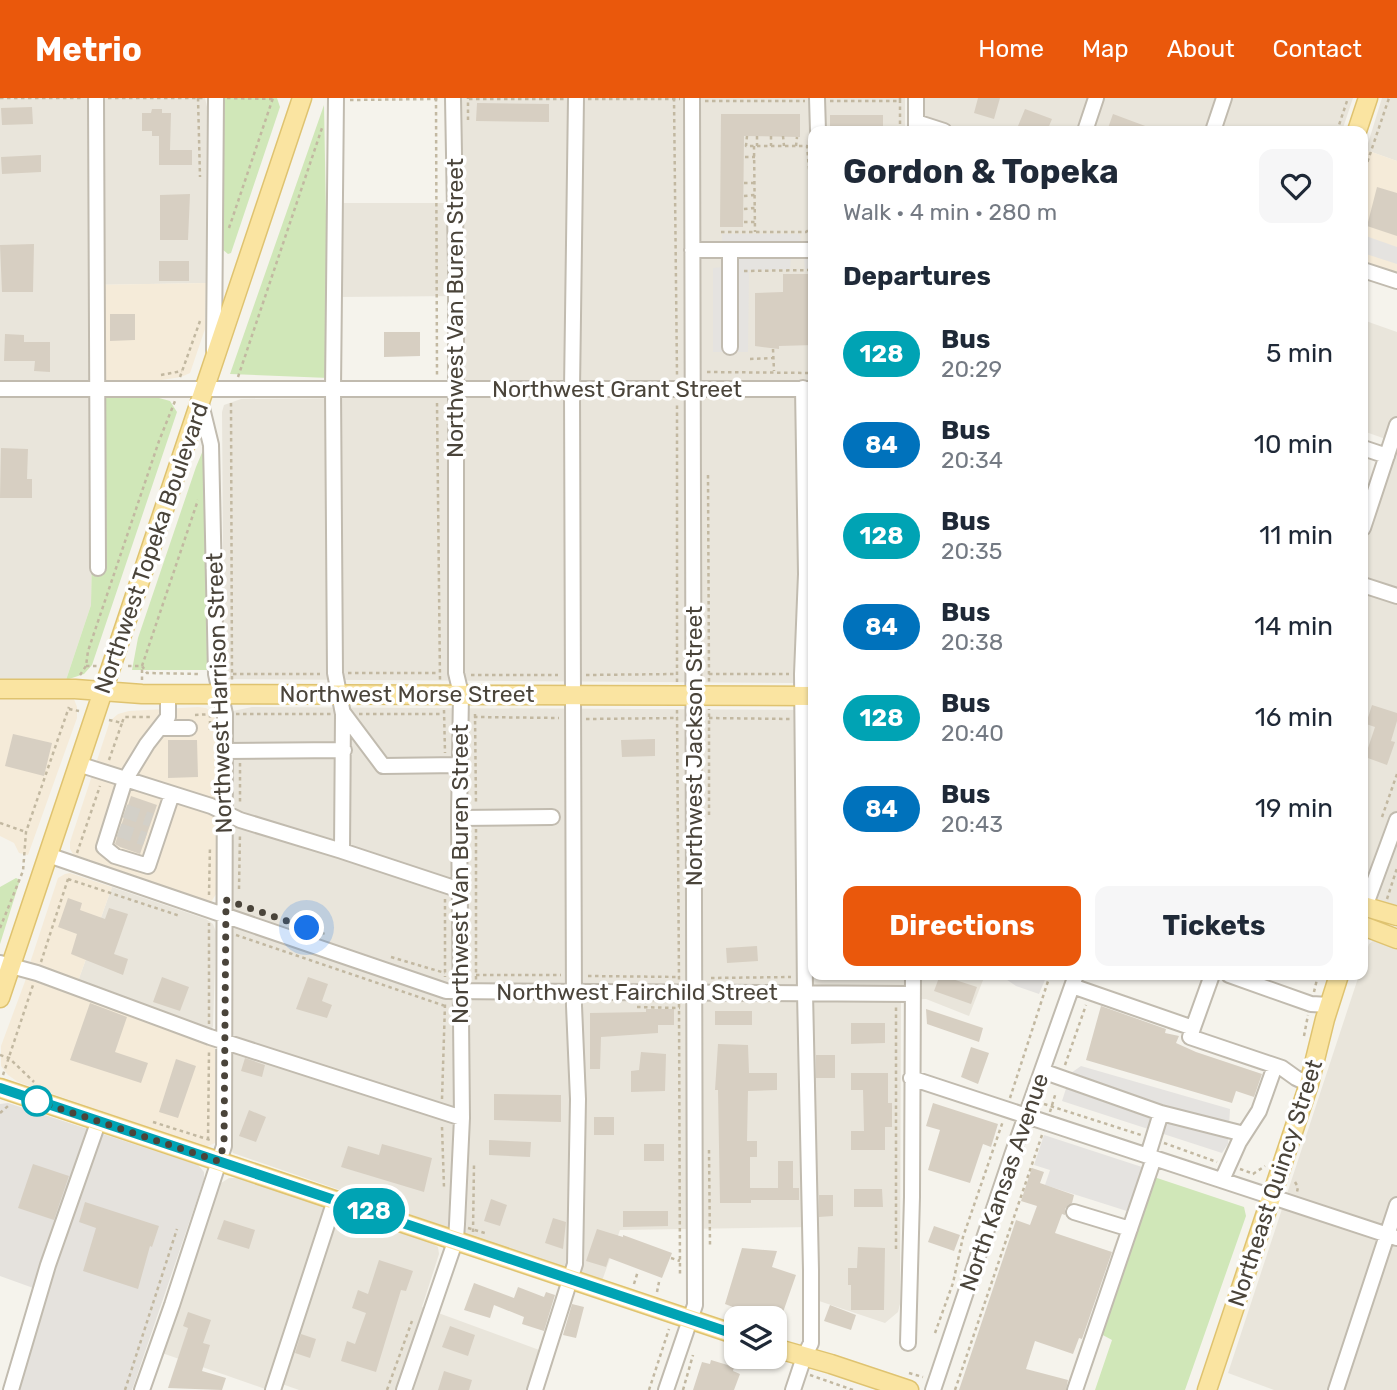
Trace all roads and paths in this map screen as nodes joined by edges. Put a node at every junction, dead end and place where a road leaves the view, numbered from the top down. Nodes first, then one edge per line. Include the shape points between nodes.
1 (96, 98) edge
2 (199, 98) edge
3 (216, 98) edge
4 (302, 98) edge
5 (436, 98) edge
6 (453, 98) edge
7 (692, 98) edge
8 (916, 98) edge
9 (1096, 98) edge
10 (1224, 98) edge
11 (1348, 98) edge
12 (1368, 98) edge
13 (1389, 98) edge
14 (0, 99) edge
15 (273, 99) edge
16 (576, 99) edge
17 (817, 99) edge
18 (900, 99) edge
19 (336, 101) edge
20 (705, 113) dead end
21 (818, 126) edge
22 (900, 126) edge
23 (916, 126) edge
24 (1087, 126) edge
25 (1215, 126) edge
26 (1339, 126) edge
27 (1359, 126) edge
28 (747, 136) dead end
29 (758, 136) dead end
30 (771, 136) dead end
31 (783, 136) dead end
32 (797, 137) dead end
33 (756, 146) junction
34 (771, 146) junction
35 (784, 146) junction
36 (796, 146) junction
37 (745, 156) dead end
38 (755, 156) junction
39 (808, 157) edge
40 (1368, 160) edge
41 (200, 177) dead end
42 (744, 183) dead end
43 (755, 183) junction
44 (744, 195) dead end
45 (755, 195) junction
46 (755, 208) junction
47 (744, 209) dead end
48 (744, 222) dead end
49 (755, 222) junction
50 (808, 230) edge
51 (228, 231) dead end
52 (721, 232) dead end
53 (755, 232) junction
54 (692, 250) junction
55 (730, 250) junction
56 (808, 250) edge
57 (808, 270) edge
58 (730, 271) junction
59 (1368, 272) edge
60 (1397, 281) edge
61 (201, 318) dead end
62 (730, 347) dead end
63 (774, 349) dead end
64 (774, 358) junction
65 (750, 359) dead end
66 (214, 363) junction
67 (693, 372) junction
68 (774, 373) junction
69 (808, 373) edge
70 (774, 388) junction
71 (808, 388) edge
72 (0, 389) edge
73 (97, 389) junction
74 (333, 389) junction
75 (437, 389) junction
76 (456, 389) junction
77 (572, 389) junction
78 (692, 389) junction
79 (177, 390) junction
80 (203, 397) junction
81 (1397, 425) edge
82 (1368, 450) edge
83 (1387, 456) junction
84 (198, 499) dead end
85 (1368, 513) edge
86 (98, 568) dead end
87 (1368, 587) edge
88 (1397, 596) edge
89 (0, 689) edge
90 (75, 689) junction
91 (104, 691) junction
92 (142, 694) junction
93 (167, 694) junction
94 (220, 694) junction
95 (452, 694) junction
96 (575, 694) junction
97 (339, 695) junction
98 (694, 695) junction
99 (808, 696) edge
100 (69, 709) junction
101 (343, 713) junction
102 (217, 714) junction
103 (444, 714) junction
104 (94, 715) junction
105 (460, 716) junction
106 (694, 718) junction
107 (575, 719) junction
108 (803, 719) junction
109 (165, 722) junction
110 (122, 723) junction
111 (189, 728) dead end
112 (210, 738) dead end
113 (344, 750) junction
114 (225, 751) junction
115 (78, 764) junction
116 (453, 765) junction
117 (104, 774) junction
118 (125, 780) junction
119 (172, 794) junction
120 (226, 815) junction
121 (552, 817) dead end
122 (459, 818) junction
123 (1397, 820) edge
124 (0, 823) edge
125 (26, 832) junction
126 (210, 844) dead end
127 (342, 851) junction
128 (48, 855) junction
129 (74, 864) junction
130 (148, 866) junction
131 (68, 879) junction
132 (445, 885) junction
133 (142, 887) junction
134 (460, 890) junction
135 (209, 895) junction
136 (1368, 897) edge
137 (226, 900) junction
138 (1368, 909) edge
139 (225, 916) junction
140 (1397, 916) edge
141 (184, 917) dead end
142 (209, 918) junction
143 (284, 920) dead end
144 (0, 928) edge
145 (1368, 928) edge
146 (225, 932) junction
147 (331, 936) dead end
148 (1397, 939) edge
149 (391, 957) dead end
150 (6, 964) edge
151 (445, 973) junction
152 (37, 974) junction
153 (461, 974) junction
154 (574, 975) junction
155 (804, 977) junction
156 (808, 977) edge
157 (897, 980) edge
158 (913, 980) edge
159 (1048, 980) edge
160 (1074, 980) edge
161 (1210, 980) edge
162 (1245, 980) edge
163 (1318, 980) edge
164 (1327, 980) edge
165 (1336, 980) edge
166 (453, 991) junction
167 (574, 992) junction
168 (695, 992) junction
169 (804, 993) junction
170 (896, 993) junction
171 (913, 993) junction
172 (1090, 993) junction
173 (0, 998) edge
174 (1320, 1004) junction
175 (445, 1006) junction
176 (461, 1006) junction
177 (626, 1007) dead end
178 (1193, 1028) junction
179 (209, 1038) junction
180 (224, 1042) junction
181 (1302, 1046) dead end
182 (0, 1055) edge
183 (9, 1058) junction
184 (1275, 1066) junction
185 (1042, 1071) junction
186 (1061, 1077) junction
187 (911, 1078) junction
188 (2, 1082) edge
189 (1310, 1084) junction
190 (44, 1086) dead end
191 (1052, 1106) junction
192 (1029, 1108) junction
193 (1007, 1109) junction
194 (442, 1111) junction
195 (1161, 1113) junction
196 (462, 1118) junction
197 (146, 1120) dead end
198 (99, 1121) junction
199 (1047, 1122) junction
200 (1244, 1134) junction
201 (1153, 1139) junction
202 (208, 1140) junction
203 (221, 1153) junction
204 (1151, 1156) junction
205 (1269, 1156) dead end
206 (1226, 1165) junction
207 (1254, 1174) junction
208 (1222, 1180) junction
209 (1248, 1189) junction
210 (444, 1193) dead end
211 (1272, 1196) junction
212 (335, 1200) junction
213 (1397, 1205) edge
214 (1074, 1212) dead end
215 (177, 1229) dead end
216 (1130, 1229) junction
217 (457, 1232) junction
218 (1392, 1236) edge
219 (499, 1238) dead end
220 (671, 1258) dead end
221 (896, 1260) dead end
222 (680, 1261) dead end
223 (570, 1279) junction
224 (413, 1319) dead end
225 (690, 1319) junction
226 (669, 1329) dead end
227 (724, 1331) edge
228 (935, 1333) dead end
229 (908, 1343) dead end
230 (694, 1352) dead end
231 (787, 1352) edge
232 (804, 1357) junction
233 (11, 1390) edge
234 (125, 1390) edge
235 (142, 1390) edge
236 (273, 1390) edge
237 (387, 1390) edge
238 (404, 1390) edge
239 (535, 1390) edge
240 (649, 1390) edge
241 (666, 1390) edge
242 (683, 1390) edge
243 (793, 1390) edge
244 (909, 1390) edge
245 (933, 1390) edge
246 (955, 1390) edge
247 (1075, 1390) edge
248 (1207, 1390) edge
249 (1336, 1390) edge

1 - 2 path
1 - 14 path
1 - 73 street
2 - 3 path
2 - 41 path
3 - 15 path
3 - 66 street
4 - 66 main road, Northwest Topeka Boulevard
5 - 6 path
5 - 19 path
5 - 75 path
6 - 16 path
6 - 76 street, Northwest Van Buren Street
7 - 16 path
7 - 54 street, Northwest Jackson Street
8 - 23 street
9 - 24 street
10 - 25 street
11 - 26 path
12 - 27 main road
13 - 40 path
15 - 51 path
16 - 77 street
17 - 18 path
17 - 20 path via 705,100
17 - 21 street
18 - 22 path
19 - 74 street
28 - 33 path via 746,146
29 - 33 path
30 - 34 path
31 - 35 path
32 - 36 path
33 - 34 path
33 - 38 path
34 - 35 path
35 - 36 path
36 - 39 path via 807,146
37 - 38 path
38 - 43 path
42 - 43 path
43 - 45 path
44 - 45 path
45 - 46 path
46 - 47 path
46 - 49 path
48 - 49 path
49 - 53 path
50 - 53 path
52 - 53 path
54 - 55 street
54 - 67 street, Northwest Jackson Street
55 - 56 street
55 - 58 street
57 - 58 path
58 - 62 street
59 - 60 street
61 - 79 path
63 - 64 path
64 - 65 path
64 - 68 path
66 - 80 main road, Northwest Topeka Boulevard
67 - 68 path
67 - 78 street, Northwest Jackson Street
68 - 69 path
68 - 70 path
70 - 71 street, Northwest Grant Street
70 - 78 street, Northwest Grant Street
71 - 99 street
72 - 73 street, Northwest Grant Street
73 - 79 street, Northwest Grant Street
73 - 86 street
74 - 75 street, Northwest Grant Street
74 - 80 street, Northwest Grant Street
74 - 97 street via 335,673
75 - 76 street, Northwest Grant Street
75 - 95 path via 438,673
76 - 77 street, Northwest Grant Street
76 - 95 street, Northwest Van Buren Street via 456,673
77 - 78 street, Northwest Grant Street
77 - 96 street
78 - 98 street, Northwest Jackson Street
79 - 80 street, Northwest Grant Street
79 - 90 path
80 - 91 main road, Northwest Topeka Boulevard
80 - 94 street, Northwest Harrison Street via 211,445
81 - 83 street
82 - 83 street
83 - 85 street
84 - 92 path via 142,666
87 - 88 street
89 - 90 main road, Northwest Morse Street
90 - 91 main road, Northwest Morse Street
90 - 100 path
91 - 92 main road, Northwest Morse Street
91 - 104 main road, Northwest Topeka Boulevard
92 - 93 main road, Northwest Morse Street
93 - 94 main road, Northwest Morse Street
93 - 109 street
94 - 97 main road, Northwest Morse Street
94 - 102 street, Northwest Harrison Street
95 - 96 main road, Northwest Morse Street
95 - 97 main road, Northwest Morse Street
95 - 103 path
95 - 105 street, Northwest Van Buren Street
96 - 98 main road, Northwest Morse Street
96 - 107 street
97 - 101 street
98 - 99 main road, Northwest Morse Street
98 - 106 street, Northwest Jackson Street
99 - 108 street
100 - 104 path
100 - 125 path
101 - 102 path
101 - 103 path
101 - 113 street
101 - 116 street via 383,766
102 - 109 path
102 - 112 path
102 - 114 street, Northwest Harrison Street
103 - 105 path
103 - 116 path
104 - 110 path
104 - 115 main road, Northwest Topeka Boulevard
105 - 107 path
105 - 116 street, Northwest Van Buren Street
106 - 107 path
106 - 108 path
106 - 168 street, Northwest Jackson Street
107 - 154 street
108 - 155 street
109 - 110 path via 124,717
109 - 111 street
109 - 118 street
110 - 117 path
113 - 114 street
113 - 127 street
114 - 120 street, Northwest Harrison Street
115 - 117 street
115 - 128 main road, Northwest Topeka Boulevard
116 - 122 street, Northwest Van Buren Street
117 - 118 street
117 - 129 path
118 - 119 street
118 - 130 street via 121,810 104,847 115,856
119 - 120 street
119 - 130 street via 150,841
120 - 127 street
120 - 137 street, Northwest Harrison Street
121 - 122 street
122 - 134 street, Northwest Van Buren Street
123 - 136 street
124 - 125 path
125 - 144 path via 23,871
126 - 135 path
127 - 132 street
128 - 129 street, Northwest Fairchild Street
128 - 150 main road, Northwest Topeka Boulevard
129 - 131 path
129 - 133 street, Northwest Fairchild Street
130 - 133 street
131 - 141 path
131 - 152 path
132 - 134 street
132 - 151 path
133 - 142 street, Northwest Fairchild Street
134 - 153 street, Northwest Van Buren Street
135 - 137 path
135 - 142 path
137 - 139 street, Northwest Harrison Street
138 - 140 main road
139 - 142 street, Northwest Fairchild Street
139 - 146 street, Northwest Harrison Street
139 - 166 street, Northwest Fairchild Street
142 - 146 path
142 - 179 path
143 - 147 path
145 - 148 main road
146 - 175 path
146 - 180 street, Northwest Harrison Street
149 - 151 path
150 - 152 street
150 - 173 main road, Northwest Topeka Boulevard
151 - 153 path
151 - 166 path
152 - 179 street
152 - 183 path
153 - 154 path
153 - 166 street, Northwest Van Buren Street
154 - 167 street
154 - 168 path
155 - 156 path
155 - 168 path
155 - 169 street
157 - 170 path
158 - 171 street
159 - 193 path
160 - 172 street
160 - 185 street, North Kansas Avenue
161 - 178 street
162 - 174 street
163 - 174 path
164 - 174 main road
165 - 174 main road
166 - 167 street, Northwest Fairchild Street
166 - 175 path
166 - 176 street, Northwest Van Buren Street
167 - 168 street, Northwest Fairchild Street
167 - 223 street via 578,1113 575,1264
168 - 169 street, Northwest Fairchild Street
168 - 177 path
168 - 225 street, Northwest Jackson Street via 695,1305
169 - 170 street, Northwest Fairchild Street
169 - 232 street via 811,1270 811,1343
170 - 171 street, Northwest Fairchild Street
170 - 221 path
171 - 187 street
172 - 178 street
172 - 186 path
174 - 181 path
174 - 189 main road, Northeast Quincy Street
175 - 176 path
175 - 194 path
176 - 196 street, Northwest Van Buren Street
178 - 184 street via 1190,1038
179 - 180 street
179 - 202 path
180 - 194 street
180 - 203 street, Northwest Harrison Street
182 - 183 path
183 - 188 path
183 - 190 path via 31,1081
184 - 189 street
184 - 200 street via 1259,1111
185 - 186 street
185 - 192 street, North Kansas Avenue
186 - 191 path
186 - 195 street
187 - 193 street
187 - 229 street
188 - 198 main road
189 - 211 main road, Northeast Quincy Street
191 - 192 path
191 - 199 path
191 - 201 path
192 - 193 street
192 - 199 street
192 - 245 street, North Kansas Avenue
193 - 228 path
194 - 196 street
194 - 210 path
195 - 200 street
195 - 201 street
196 - 217 street, Northwest Van Buren Street
197 - 202 path
198 - 203 main road
198 - 233 street via 48,1265
199 - 204 street
199 - 246 path
200 - 206 street
201 - 204 street
201 - 206 path
202 - 203 path
203 - 212 main road
203 - 235 street, Northwest Harrison Street
204 - 208 street
204 - 216 street
205 - 207 path via 1265,1168
206 - 207 path
206 - 208 street
207 - 209 path
208 - 209 street
209 - 211 street
211 - 218 street
211 - 248 main road, Northeast Quincy Street
212 - 217 main road
212 - 236 street
213 - 218 street
214 - 216 street
215 - 234 path
216 - 247 street
217 - 219 path
217 - 223 main road
217 - 238 street, Northwest Van Buren Street
218 - 249 street
220 - 222 path
223 - 225 main road
223 - 239 street
224 - 237 path
225 - 227 main road
225 - 241 street, Northwest Jackson Street
226 - 240 path
230 - 242 path
231 - 232 main road
232 - 243 street
232 - 244 main road

